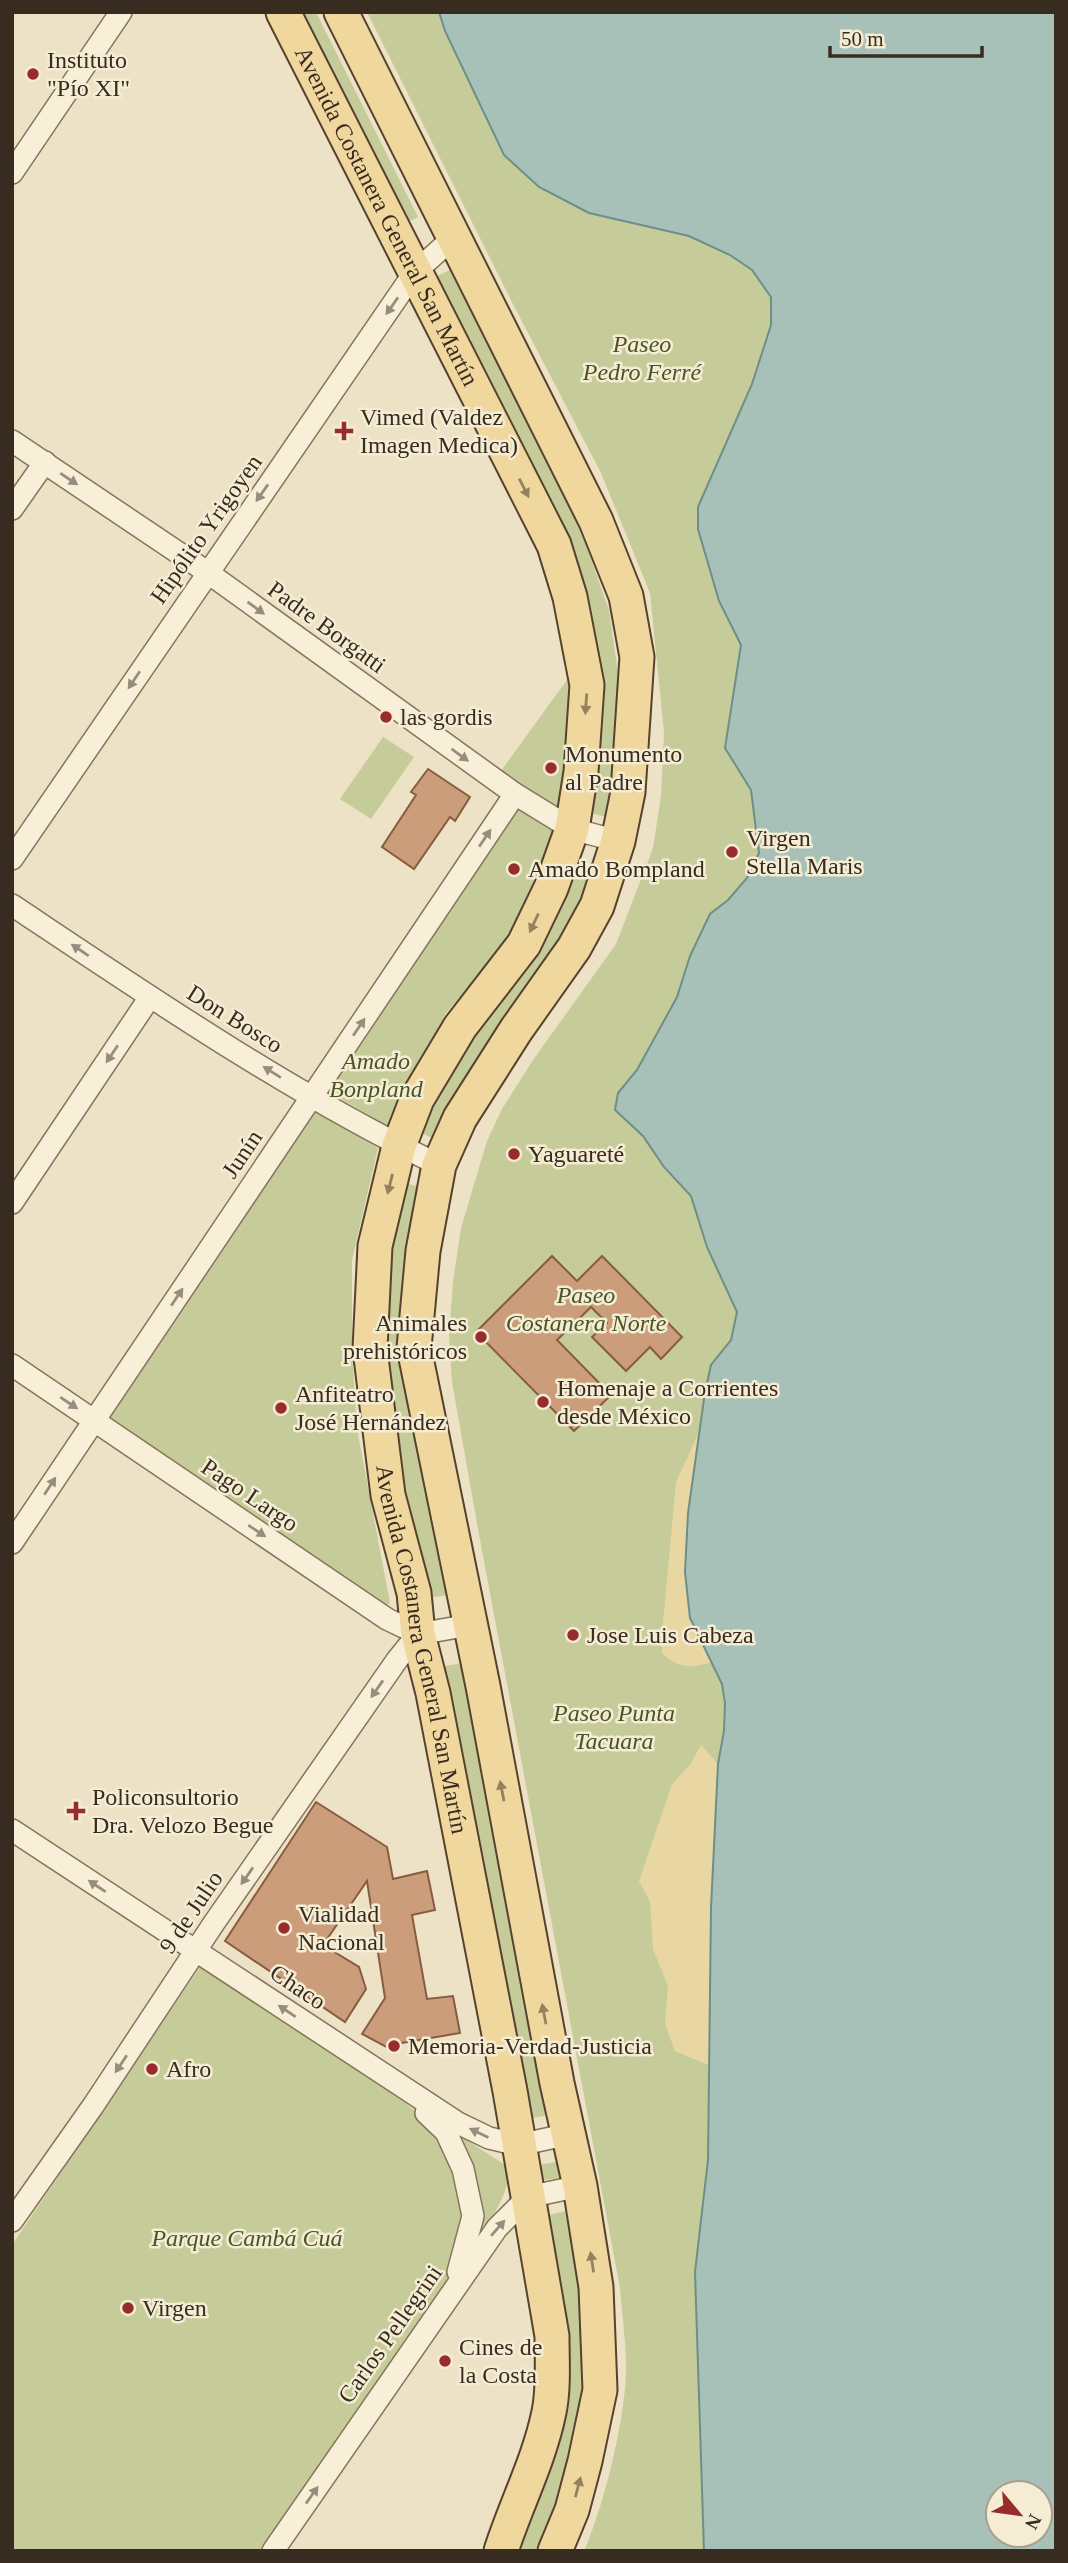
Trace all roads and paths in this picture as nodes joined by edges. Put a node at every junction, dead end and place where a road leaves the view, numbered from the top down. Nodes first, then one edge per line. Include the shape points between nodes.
1 (121, 12) edge
2 (283, 12) edge
3 (341, 12) edge
4 (12, 173) edge
5 (454, 237) junction
6 (414, 274) junction
7 (12, 441) edge
8 (45, 462) junction
9 (12, 509) edge
10 (207, 572) junction
11 (515, 794) junction
12 (572, 829) junction
13 (618, 841) junction
14 (12, 859) edge
15 (12, 905) edge
16 (150, 997) junction
17 (311, 1097) junction
18 (399, 1146) junction
19 (439, 1165) junction
20 (12, 1203) edge
21 (12, 1365) edge
22 (93, 1420) junction
23 (12, 1543) edge
24 (470, 1625) junction
25 (418, 1634) junction
26 (12, 1830) edge
27 (196, 1952) junction
28 (390, 2080) junction
29 (569, 2134) junction
30 (519, 2145) junction
31 (580, 2186) junction
32 (528, 2197) junction
33 (12, 2221) edge
34 (448, 2297) junction
35 (273, 2551) edge
36 (501, 2551) edge
37 (555, 2551) edge

1 - 4 street
2 - 6 main road, Avenida Costanera General San Martín
3 - 5 main road, Avenida Costanera General San Martín
5 - 6 street, Hipólito Yrigoyen
5 - 13 main road, Avenida Costanera General San Martín via 596,522 626,596 637,657 636,700 628,792
6 -> 10 street, Hipólito Yrigoyen
6 -> 12 main road, Avenida Costanera General San Martín via 554,545 570,597 587,685
7 - 8 street, Padre Borgatti
8 - 9 street
8 -> 10 street, Padre Borgatti
10 -> 11 street, Padre Borgatti
10 -> 14 street, Hipólito Yrigoyen
11 - 12 street, Padre Borgatti
17 -> 11 street, Junín
12 - 13 street, Padre Borgatti
12 -> 18 main road, Avenida Costanera General San Martín via 524,944 434,1068
13 - 19 main road, Avenida Costanera General San Martín via 597,906 574,948 460,1118
16 -> 15 street, Don Bosco
17 -> 16 street, Don Bosco
16 -> 20 street
17 - 18 street, Don Bosco
22 -> 17 street, Junín
18 - 19 street, Don Bosco
18 -> 25 main road, Avenida Costanera General San Martín via 375,1246 370,1349 388,1494 414,1593
19 - 24 main road, Avenida Costanera General San Martín via 423,1251 414,1348
21 -> 22 street, Pago Largo
23 -> 22 street, Junín
22 -> 25 street, Pago Largo via 387,1619
24 - 25 street
29 -> 24 main road, Avenida Costanera General San Martín
25 -> 27 street, 9 de Julio
25 - 30 main road, Avenida Costanera General San Martín
27 -> 26 street, Chaco
28 -> 27 street, Chaco
27 -> 33 street, 9 de Julio
30 -> 28 street, Chaco via 489,2138 458,2123
28 - 34 street via 446,2132 463,2169 473,2216
29 - 30 street, Chaco
29 - 31 main road, Avenida Costanera General San Martín
30 - 32 main road, Avenida Costanera General San Martín
31 - 32 street
37 -> 31 main road, Avenida Costanera General San Martín via 572,2510 600,2390 596,2287
34 -> 32 street, Carlos Pellegrini via 497,2228
32 - 36 main road, Avenida Costanera General San Martín via 548,2309 553,2372 550,2411
35 -> 34 street, Carlos Pellegrini

